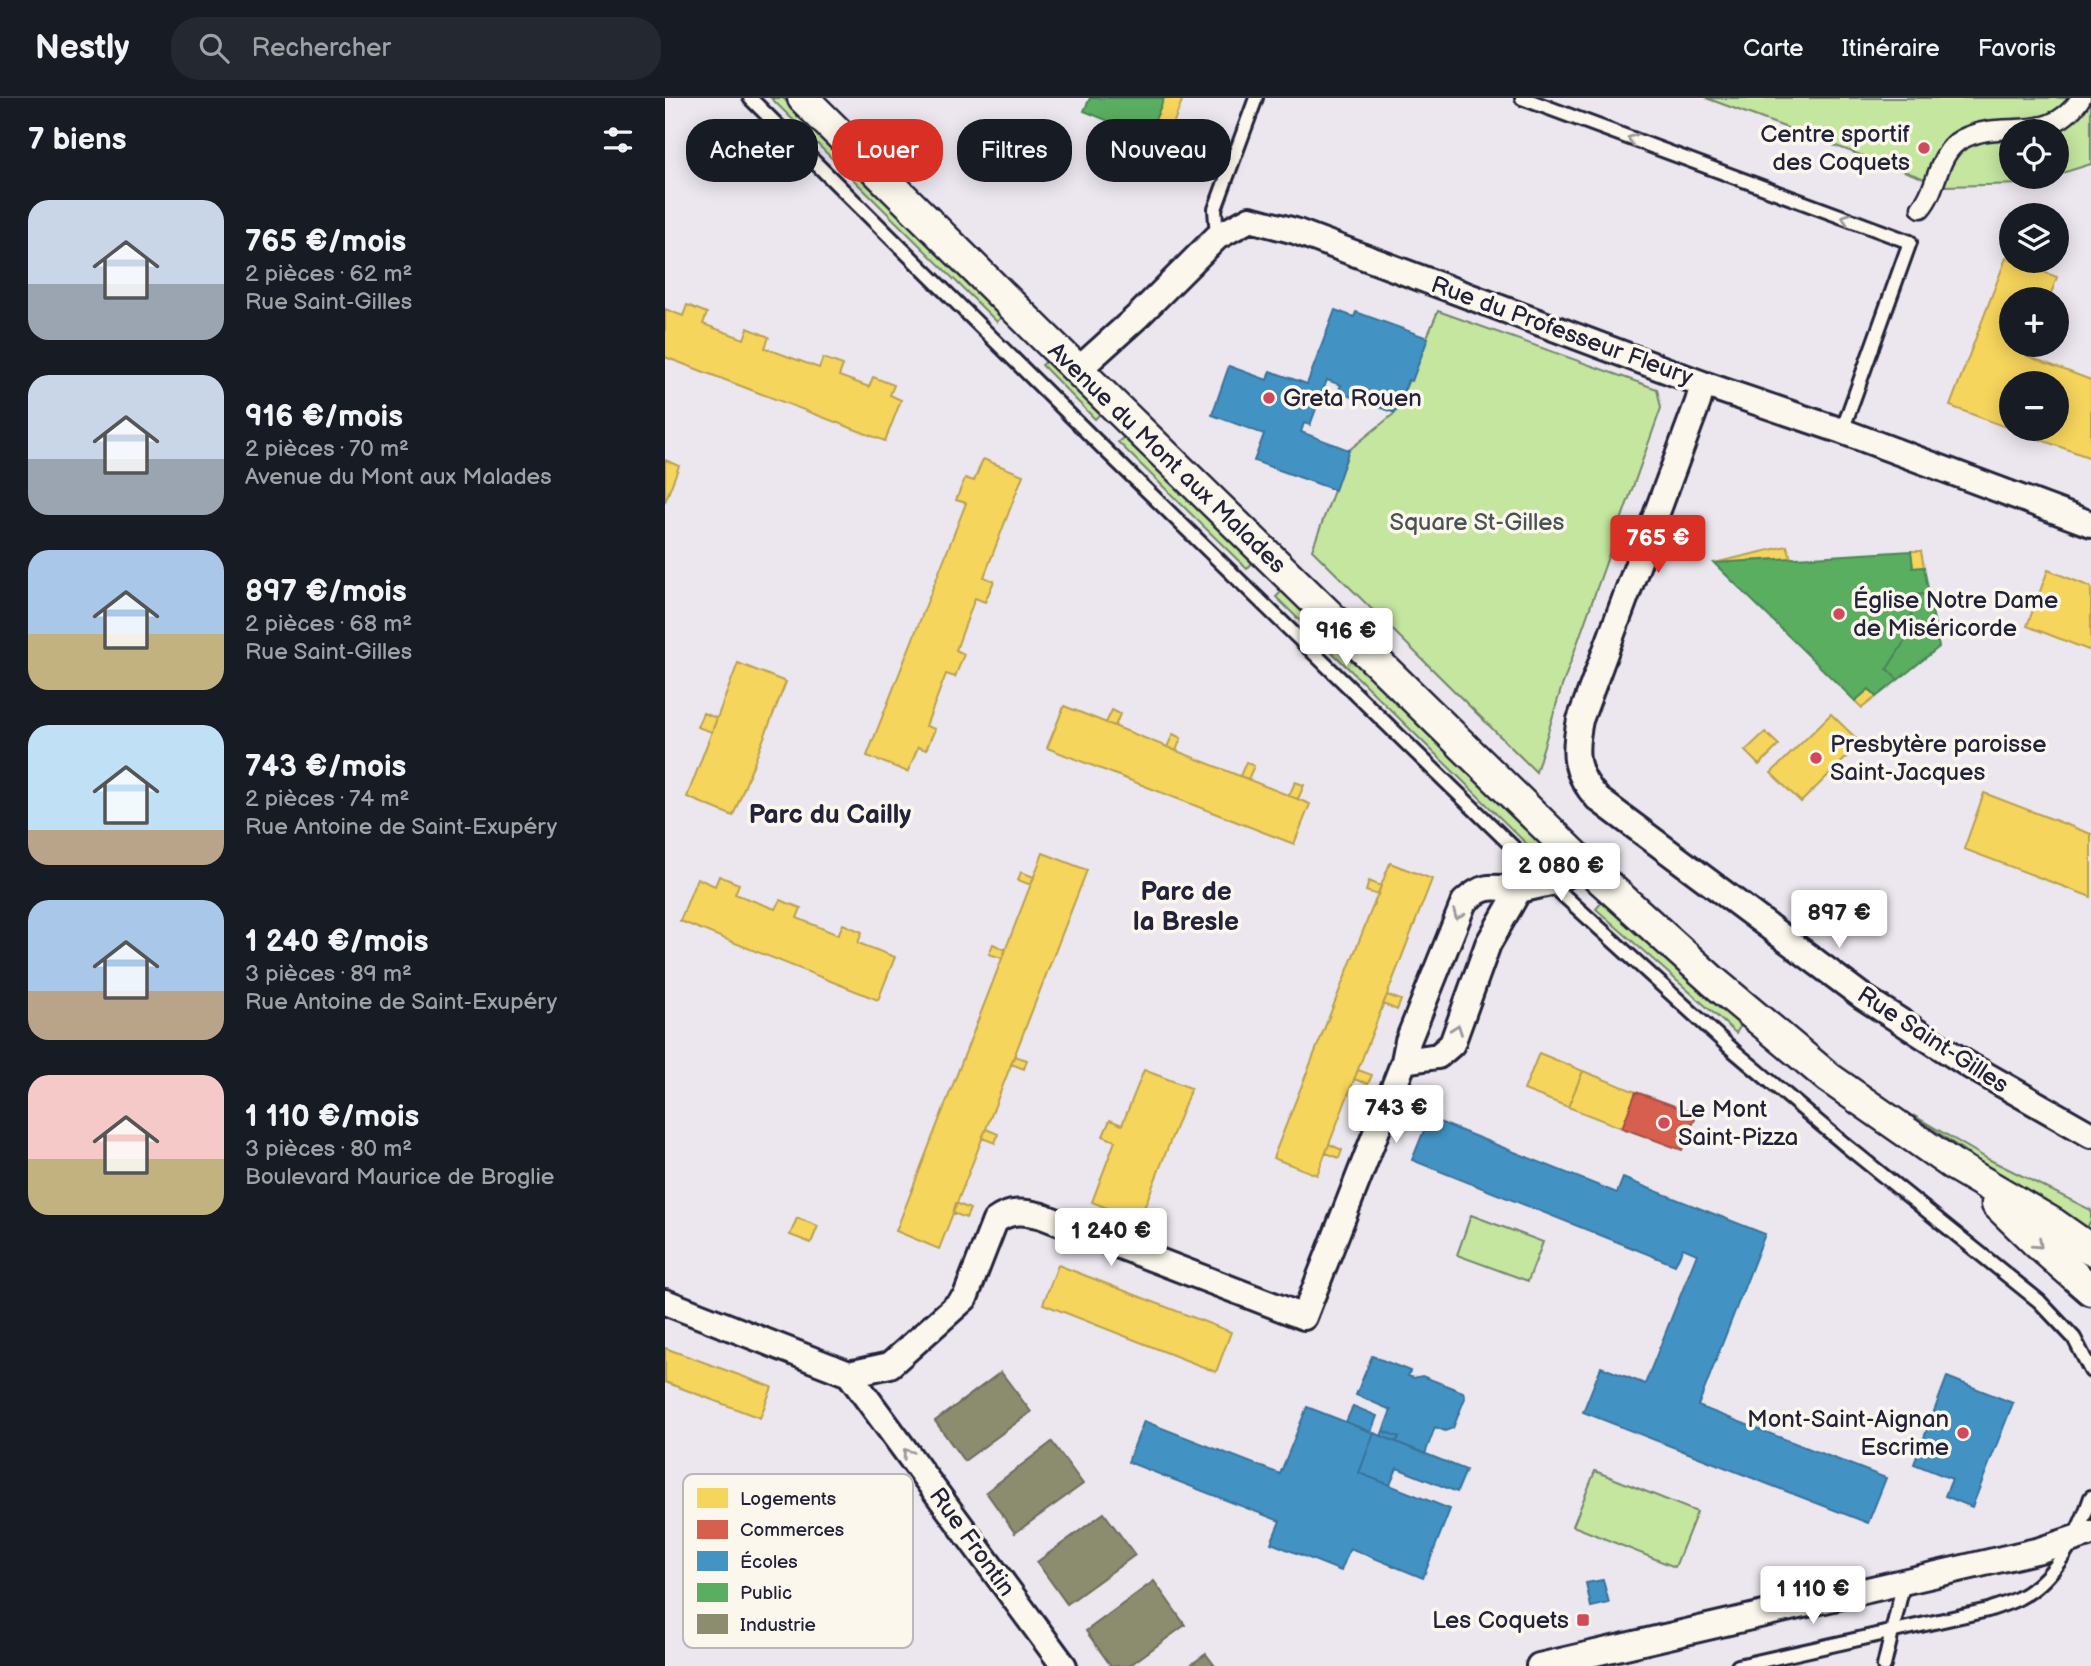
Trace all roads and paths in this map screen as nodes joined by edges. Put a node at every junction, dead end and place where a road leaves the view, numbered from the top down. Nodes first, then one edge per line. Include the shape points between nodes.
1 (750, 98) edge
2 (803, 98) edge
3 (1256, 98) edge
4 (1522, 98) edge
5 (2081, 98) edge
6 (1921, 208) dead end
7 (1217, 237) junction
8 (1078, 370) junction
9 (1703, 384) junction
10 (1842, 431) junction
11 (2091, 524) edge
12 (1586, 866) junction
13 (1549, 883) junction
14 (1519, 890) junction
15 (1404, 1061) junction
16 (2091, 1135) edge
17 (1952, 1164) junction
18 (2091, 1250) edge
19 (2091, 1290) edge
20 (665, 1302) edge
21 (2091, 1371) edge
22 (849, 1374) junction
23 (2091, 1497) edge
24 (2091, 1521) edge
25 (2083, 1536) edge
26 (1904, 1581) junction
27 (1893, 1631) junction
28 (1063, 1666) edge
29 (1539, 1666) edge
30 (1738, 1666) edge
31 (1884, 1666) edge

1 - 13 lane
2 - 8 street, Avenue du Mont aux Malades
3 - 7 lane via 1215,209
10 -> 4 lane via 1910,242
5 - 6 street via 2072,111 2047,126 1979,132 1959,140 1945,157
7 - 8 street, Rue du Professeur Fleury
7 - 9 street, Rue du Professeur Fleury via 1250,219 1295,231
8 - 12 street, Avenue du Mont aux Malades
9 - 10 street, Rue du Professeur Fleury
9 - 16 street, Rue Saint-Gilles via 1580,720 1575,745 1585,784 1598,799 1863,997
10 - 11 street, Rue du Professeur Fleury
12 - 13 street
12 - 17 street, Avenue du Mont aux Malades via 1829,1078
13 - 14 street
13 - 21 lane via 1754,1068 2039,1301 2074,1338
15 -> 14 street via 1437,1056 1452,1044 1488,944
14 -> 15 street via 1490,887 1464,902
15 - 22 street via 1304,1317 1026,1212 1003,1215 995,1221 965,1298 890,1366
17 - 18 street, Avenue du Mont aux Malades
17 -> 19 street, Avenue du Mont aux Malades
20 - 22 street
28 -> 22 street, Rue Frontin
23 - 25 lane
24 - 25 street
25 - 26 street
25 - 27 lane via 2021,1598
26 - 27 lane
26 - 29 street
27 - 30 lane
27 - 31 lane

